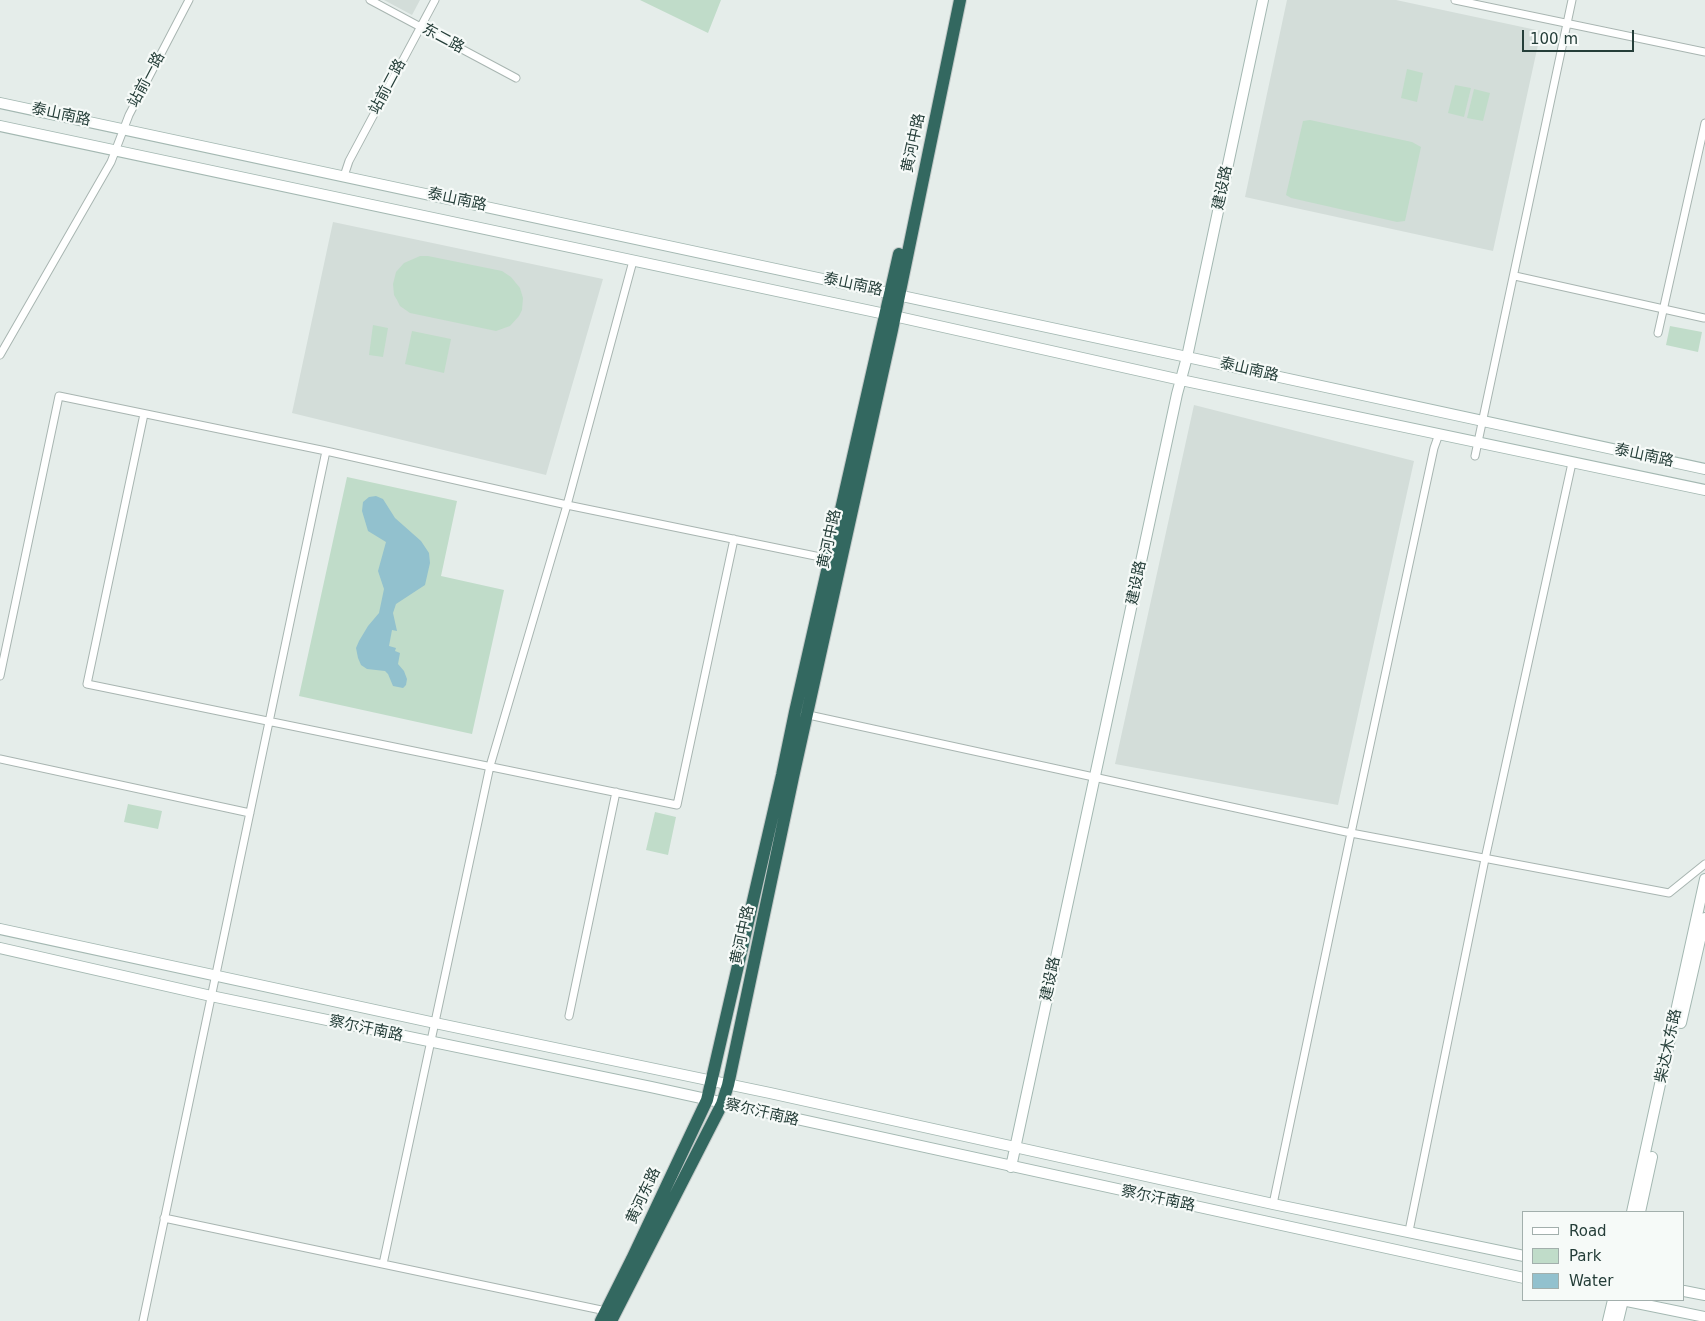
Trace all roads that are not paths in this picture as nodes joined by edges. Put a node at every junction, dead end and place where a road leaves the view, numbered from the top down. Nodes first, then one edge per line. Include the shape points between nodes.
1 (189, 0) edge
2 (370, 0) edge
3 (435, 0) edge
4 (954, 0) edge
5 (960, 0) edge
6 (1263, 0) edge
7 (1455, 0) edge
8 (1572, 0) edge
9 (1567, 24) junction
10 (420, 27) junction
11 (1705, 52) edge
12 (516, 78) dead end
13 (0, 103) edge
14 (1705, 123) edge
15 (0, 126) edge
16 (124, 128) junction
17 (116, 150) junction
18 (344, 176) junction
19 (633, 261) junction
20 (1514, 276) junction
21 (894, 294) junction
22 (1664, 309) junction
23 (890, 315) junction
24 (1704, 318) edge
25 (1658, 333) dead end
26 (0, 355) edge
27 (1187, 356) junction
28 (1181, 380) junction
29 (144, 414) junction
30 (1483, 421) junction
31 (1439, 434) junction
32 (1478, 442) junction
33 (326, 451) junction
34 (1475, 456) dead end
35 (1572, 463) junction
36 (1705, 470) edge
37 (1705, 490) edge
38 (567, 505) junction
39 (734, 539) junction
40 (830, 559) junction
41 (0, 676) edge
42 (795, 712) junction
43 (808, 715) junction
44 (269, 722) junction
45 (0, 759) edge
46 (490, 766) junction
47 (1095, 777) junction
48 (616, 792) junction
49 (250, 812) junction
50 (1351, 833) junction
51 (1485, 859) junction
52 (1705, 864) edge
53 (1705, 878) edge
54 (1705, 918) edge
55 (0, 929) edge
56 (0, 948) edge
57 (216, 976) junction
58 (211, 996) junction
59 (569, 1016) dead end
60 (434, 1023) junction
61 (430, 1043) junction
62 (655, 1070) junction
63 (710, 1081) junction
64 (728, 1085) junction
65 (651, 1088) junction
66 (707, 1100) junction
67 (722, 1104) junction
68 (1015, 1147) junction
69 (1011, 1167) junction
70 (1273, 1204) junction
71 (1632, 1211) edge
72 (1640, 1211) edge
73 (164, 1218) junction
74 (1409, 1231) junction
75 (1522, 1256) edge
76 (383, 1264) junction
77 (1522, 1278) edge
78 (1685, 1290) edge
79 (1705, 1295) edge
80 (1613, 1301) edge
81 (1622, 1301) edge
82 (1627, 1301) edge
83 (606, 1318) edge
84 (1705, 1318) edge
85 (143, 1321) edge
86 (1608, 1321) edge
87 (1618, 1321) edge

1 - 16 street, 站前一路
2 - 10 street, 东二路
3 - 10 street, 站前二路
4 - 21 highway, 黄河中路
5 - 21 highway, 黄河中路
6 - 27 street, 建设路
7 - 9 street
8 - 9 street
9 - 11 street
9 - 20 street
10 - 12 street, 东二路
10 - 18 street, 站前二路
13 - 16 street, 泰山南路
14 - 22 street
15 - 17 street, 泰山南路
16 - 17 street, 站前一路
16 - 18 street, 泰山南路
17 - 19 street, 泰山南路
17 - 26 street, 站前一路
18 - 21 street, 泰山南路
19 - 23 street, 泰山南路
19 - 38 street
20 - 22 street
20 - 30 street
21 - 23 highway, 黄河中路
21 - 27 street, 泰山南路
22 - 24 street
22 - 25 street
23 - 28 street, 泰山南路
23 - 40 highway, 黄河中路
23 - 43 highway, 黄河中路
27 - 28 street, 建设路
27 - 30 street, 泰山南路
28 - 31 street, 泰山南路
28 - 47 street, 建设路
29 - 33 street
29 - 41 street via 59,396
29 - 44 street via 87,684
30 - 32 street
30 - 36 street, 泰山南路
31 - 32 street, 泰山南路
31 - 50 street
32 - 34 street
32 - 35 street, 泰山南路
33 - 38 street
33 - 44 street
35 - 37 street, 泰山南路
35 - 51 street
38 - 39 street
38 - 46 street
39 - 40 street
39 - 48 street via 677,805
40 - 42 highway, 黄河中路
42 - 43 street
42 - 63 highway, 黄河中路
43 - 47 street
43 - 64 highway, 黄河中路
44 - 46 street
44 - 49 street
45 - 49 street
46 - 48 street
46 - 60 street
47 - 50 street
47 - 68 street, 建设路
48 - 59 street
49 - 57 street
50 - 51 street
50 - 70 street
51 - 52 street via 1669,893
51 - 74 street
53 - 71 street, 柴达木东路
54 - 72 street, 柴达木东路
55 - 57 street, 察尔汗南路
56 - 58 street, 察尔汗南路
57 - 58 street
57 - 60 street, 察尔汗南路
58 - 61 street, 察尔汗南路
58 - 73 street
60 - 61 street
60 - 62 street, 察尔汗南路
61 - 65 street, 察尔汗南路
61 - 76 street
62 - 63 street, 察尔汗南路
62 - 65 street
63 - 64 street, 察尔汗南路
63 - 66 highway, 黄河东路
64 - 67 highway, 黄河东路
64 - 68 street, 察尔汗南路
65 - 66 street, 察尔汗南路
66 - 67 street, 察尔汗南路
66 - 83 highway, 黄河东路
67 - 69 street, 察尔汗南路
67 - 83 highway, 黄河东路
68 - 69 street, 建设路
68 - 70 street, 察尔汗南路
69 - 77 street, 察尔汗南路
70 - 74 street, 察尔汗南路
73 - 76 street
73 - 85 street
74 - 75 street, 察尔汗南路
76 - 83 street
78 - 79 street
80 - 86 street
81 - 87 street
82 - 84 street

